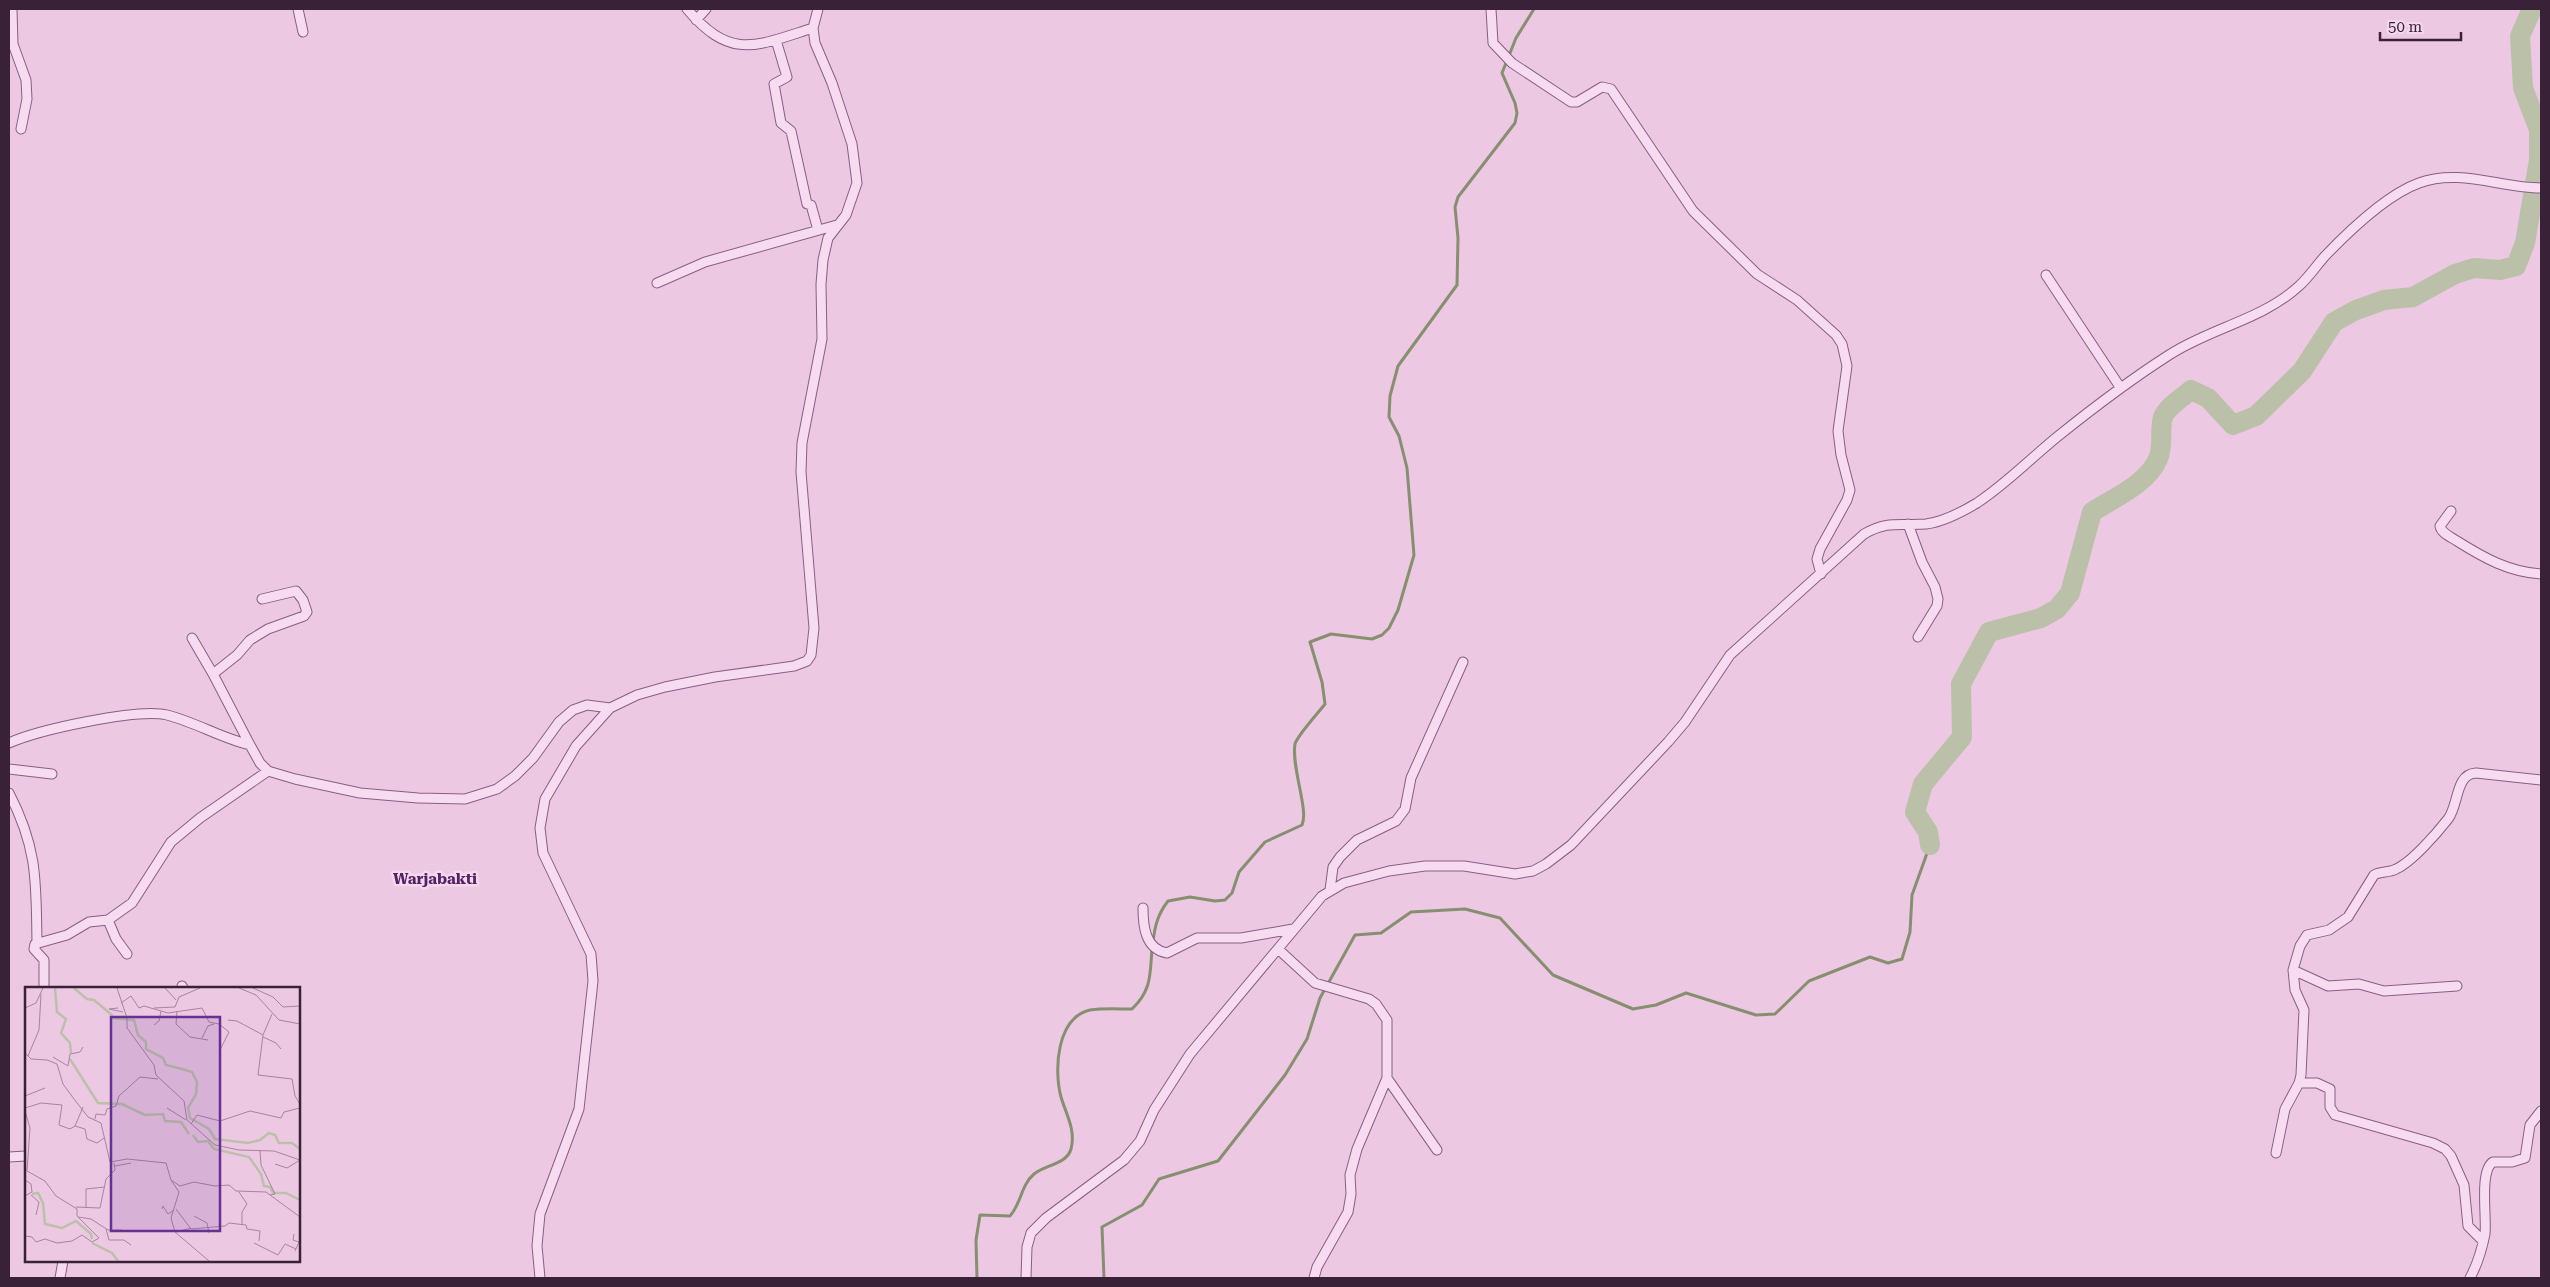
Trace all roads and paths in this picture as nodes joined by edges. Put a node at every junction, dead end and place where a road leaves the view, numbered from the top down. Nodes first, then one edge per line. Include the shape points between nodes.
1 (12, 9) edge
2 (298, 9) edge
3 (687, 9) edge
4 (706, 9) edge
5 (818, 9) edge
6 (1490, 9) edge
7 (696, 20) junction
8 (813, 28) junction
9 (302, 32) dead end
10 (776, 40) junction
11 (21, 129) dead end
12 (2541, 188) edge
13 (837, 224) junction
14 (818, 230) junction
15 (2046, 274) dead end
16 (658, 283) dead end
17 (2120, 387) junction
18 (2451, 511) dead end
19 (1908, 524) junction
20 (1821, 574) junction
21 (2541, 574) edge
22 (262, 599) dead end
23 (1918, 637) dead end
24 (192, 638) dead end
25 (1463, 662) dead end
26 (213, 674) junction
27 (610, 708) junction
28 (9, 743) edge
29 (250, 745) junction
30 (9, 769) edge
31 (268, 771) junction
32 (52, 774) dead end
33 (2541, 780) edge
34 (9, 793) edge
35 (1330, 890) junction
36 (1143, 908) dead end
37 (108, 920) junction
38 (1292, 929) junction
39 (38, 944) junction
40 (1278, 949) junction
41 (127, 954) dead end
42 (2293, 970) junction
43 (2457, 986) dead end
44 (44, 987) edge
45 (1387, 1078) junction
46 (2299, 1083) junction
47 (2541, 1111) edge
48 (1437, 1150) dead end
49 (2276, 1153) dead end
50 (25, 1156) edge
51 (9, 1157) edge
52 (2483, 1241) junction
53 (63, 1262) edge
54 (60, 1278) edge
55 (540, 1278) edge
56 (1026, 1278) edge
57 (1314, 1278) edge
58 (2470, 1278) edge

1 - 11 street via 13,44 26,80 27,99
2 - 9 street
3 - 7 street
4 - 7 street
5 - 8 street
6 - 20 street via 1493,43 1512,63 1571,102 1577,102 1602,87 1611,89 1693,211 1757,274 1797,300 1839,340 1847,366 1838,431 1840,455 1850,490 1820,549 1817,559
7 - 10 street via 730,43 745,46
8 - 10 street
8 - 13 street via 815,43 832,84 855,158 855,190 846,215
10 - 14 street via 787,77 774,84 781,123 791,131 807,204 811,205
12 - 17 street via 2461,178 2418,183 2388,200 2286,296 2266,309 2172,353
13 - 14 street
13 - 27 street via 828,238 823,260 822,339 800,456 814,628 810,658 794,666 664,687
14 - 16 street via 705,262
15 - 17 street
17 - 19 street via 1976,504 1941,520
18 - 21 street via 2440,524 2441,530 2499,565
19 - 20 street via 1884,524 1864,534 1829,563
19 - 23 street via 1938,598 1937,606
20 - 35 street via 1730,655 1668,742 1571,845 1546,864 1533,871 1514,874 1464,866 1389,870
22 - 26 street via 296,591 307,612 304,616 268,628
24 - 26 street
25 - 35 street via 1411,778 1405,809 1396,820 1356,840 1340,857 1333,867
26 - 29 street
27 - 31 street via 587,705 573,710 559,722 533,758 515,776 496,789 465,799 360,793
27 - 55 street via 576,746 545,799 540,828 548,866 591,954 593,981 579,1109 540,1214 537,1246
28 - 29 street via 51,730 144,714 165,715
29 - 31 street
30 - 32 street
31 - 37 street via 171,842 132,903
33 - 42 street via 2476,773 2466,775 2451,815 2402,866 2375,874 2348,917 2329,930 2307,935
34 - 39 street via 21,815 33,852
35 - 38 street
36 - 38 street via 1143,926 1148,940 1162,952 1170,952 1197,938 1241,938
37 - 39 street via 89,922 67,935
37 - 41 street
38 - 40 street
39 - 44 street via 34,948 44,960
40 - 45 street via 1315,983 1369,999 1382,1011 1387,1020
40 - 56 street via 1190,1054 1154,1110 1140,1141 1124,1160 1046,1218 1031,1233
42 - 43 street via 2328,986 2360,984 2384,991
42 - 46 street via 2304,1010
45 - 48 street
45 - 57 street via 1356,1149 1350,1174 1348,1212 1316,1267
46 - 49 street via 2285,1110
46 - 52 street via 2317,1083 2330,1089 2330,1107 2335,1115 2445,1148 2462,1178 2468,1226
47 - 52 street via 2530,1125 2525,1158 2489,1166
50 - 51 street
52 - 58 street
53 - 54 street

